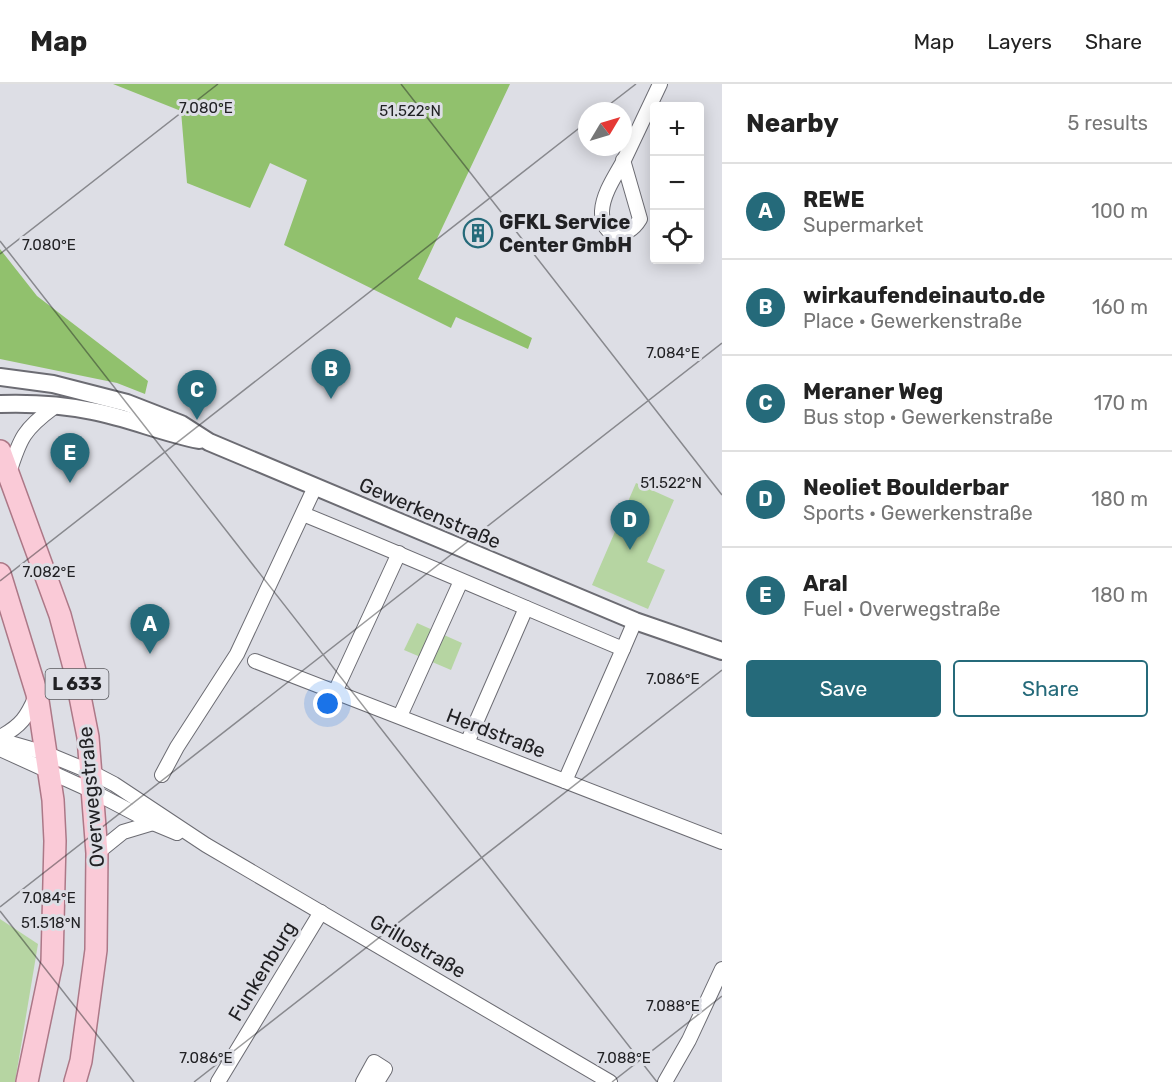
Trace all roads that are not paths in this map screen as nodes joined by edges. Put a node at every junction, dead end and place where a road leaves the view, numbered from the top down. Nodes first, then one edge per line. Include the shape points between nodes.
1 (660, 84) edge
2 (623, 160) junction
3 (0, 377) edge
4 (0, 404) edge
5 (54, 407) junction
6 (209, 442) junction
7 (0, 451) edge
8 (9, 473) junction
9 (315, 487) junction
10 (303, 514) junction
11 (399, 553) junction
12 (0, 574) edge
13 (461, 581) junction
14 (526, 608) junction
15 (635, 621) junction
16 (623, 649) junction
17 (722, 651) edge
18 (255, 661) dead end
19 (335, 692) junction
20 (37, 694) junction
21 (399, 716) junction
22 (0, 739) edge
23 (466, 743) junction
24 (0, 749) edge
25 (47, 763) junction
26 (162, 775) dead end
27 (91, 781) junction
28 (565, 781) junction
29 (153, 823) junction
30 (722, 842) edge
31 (206, 845) junction
32 (98, 853) junction
33 (321, 912) junction
34 (722, 969) edge
35 (221, 1081) edge
36 (27, 1082) edge
37 (75, 1082) edge
38 (363, 1082) edge
39 (377, 1082) edge
40 (610, 1082) edge
41 (665, 1082) edge

1 - 2 street
2 - 2 street via 602,211 605,225 619,234 634,229 640,219
3 - 6 street, Gewerkenstraße via 53,384 127,403 182,424
4 - 5 street, Gewerkenstraße
5 - 6 street, Gewerkenstraße via 92,410
5 - 8 street via 27,429
6 - 9 street, Gewerkenstraße
7 - 8 main road, Overwegstraße / L 633
8 - 27 main road, Overwegstraße / L 633 via 60,615 75,671 88,737
9 - 10 street
9 - 15 street, Gewerkenstraße
10 - 11 street
10 - 26 street via 235,657
11 - 13 street
11 - 19 street
12 - 20 main road, Overwegstraße / L 633
13 - 14 street
13 - 21 street
14 - 16 street
14 - 23 street
15 - 16 street
15 - 17 street, Gewerkenstraße
16 - 28 street
18 - 19 street, Herdstraße
19 - 21 street, Herdstraße
20 - 22 street via 28,715
20 - 25 main road, Overwegstraße / L 633
21 - 23 street, Herdstraße
22 - 25 street, Grillostraße
23 - 28 street, Herdstraße
24 - 25 street, Grillostraße
25 - 27 street, Grillostraße
25 - 36 main road, Overwegstraße / L 633 via 55,841 52,962
27 - 29 street, Grillostraße
27 - 31 street, Grillostraße via 114,784
27 - 32 main road, Overwegstraße / L 633
28 - 30 street, Herdstraße
29 - 31 street, Grillostraße
29 - 32 street via 123,832
31 - 33 street, Grillostraße
32 - 37 main road, Overwegstraße / L 633 via 96,950
33 - 35 street, Funkenburg
33 - 40 street, Grillostraße
34 - 41 street
38 - 39 street via 374,1062 385,1068

